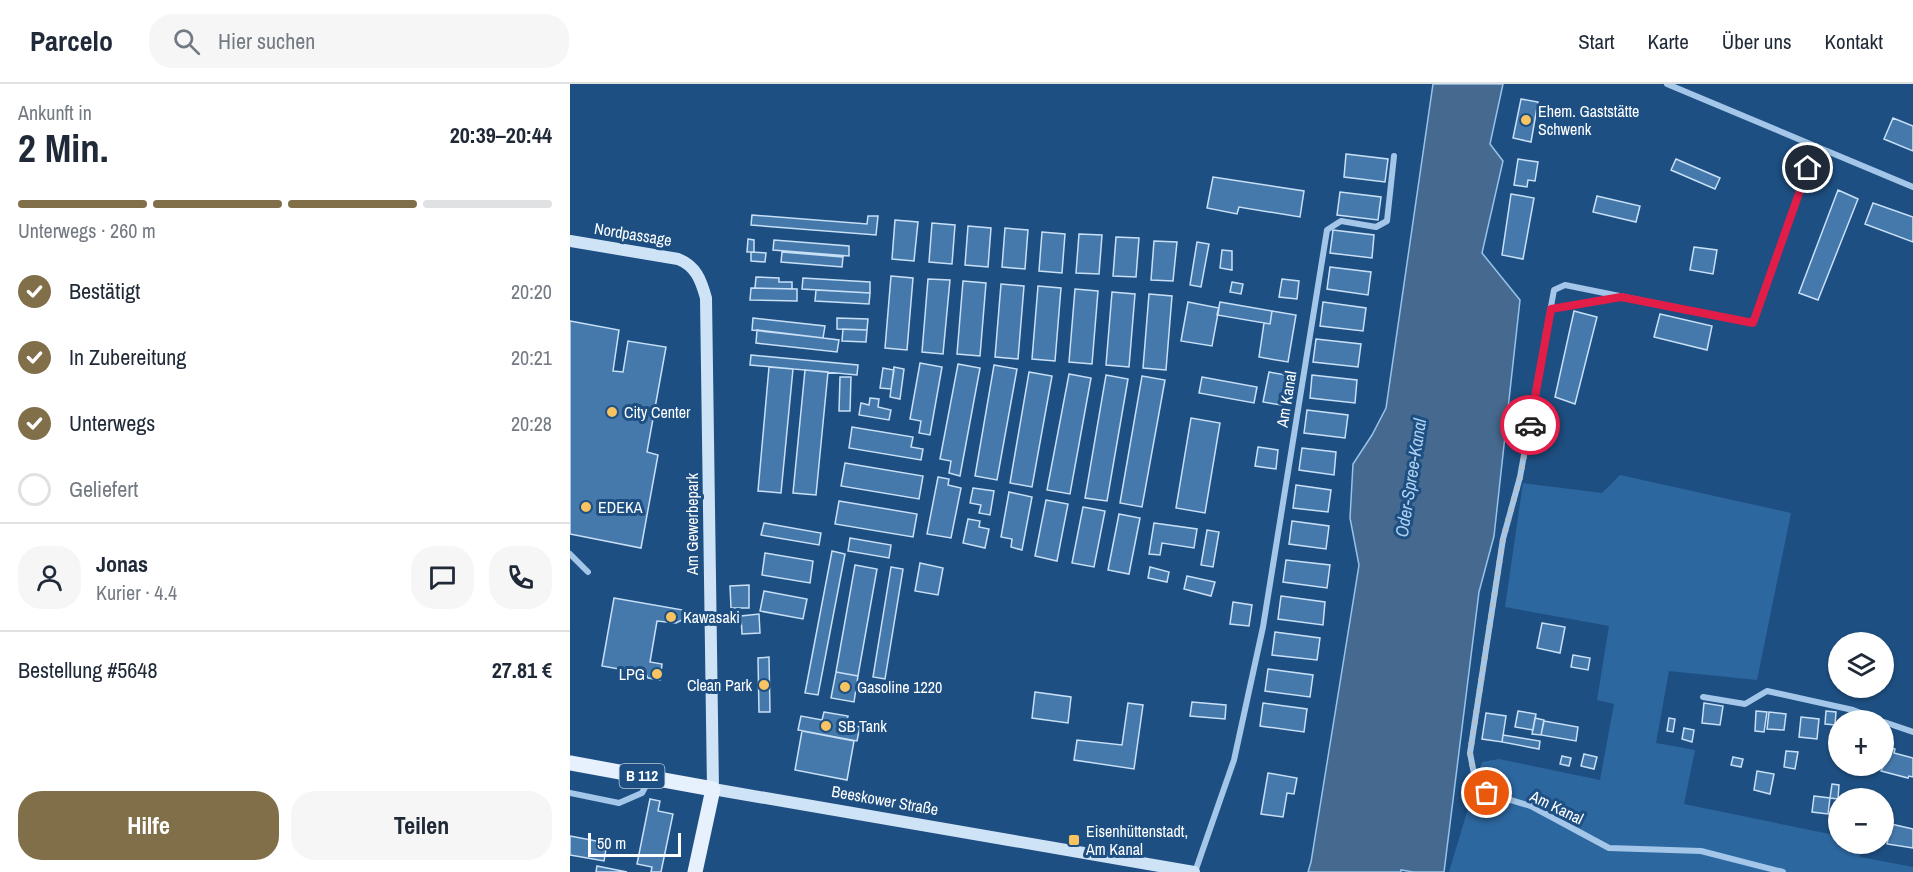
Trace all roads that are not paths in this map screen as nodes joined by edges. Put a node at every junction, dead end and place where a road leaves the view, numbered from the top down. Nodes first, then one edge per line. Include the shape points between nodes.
1 (1667, 84) edge
2 (1816, 146) junction
3 (1394, 156) dead end
4 (1913, 187) edge
5 (570, 241) edge
6 (689, 263) joint
7 (1621, 297) junction
8 (1551, 309) junction
9 (570, 554) edge
10 (588, 572) dead end
11 (1703, 697) dead end
12 (1853, 710) edge
13 (1894, 725) edge
14 (1913, 732) edge
15 (570, 763) edge
16 (650, 777) junction
17 (713, 789) junction
18 (570, 793) edge
19 (695, 872) edge
20 (1194, 872) edge
21 (1783, 872) edge

1 - 2 street
2 - 4 street
2 - 7 street, Am Kanal via 1753,323
3 - 20 street, Am Kanal via 1387,221 1377,227 1341,221 1327,230 1263,627 1234,760
5 - 6 street, Nordpassage
6 - 17 street, Am Gewerbepark via 706,298
7 - 8 street, Am Kanal
7 - 8 street, Am Kanal via 1565,285 1554,290
8 - 21 street, Am Kanal via 1520,477 1503,539 1470,753 1474,774 1487,793 1531,806 1609,848 1701,851
9 - 10 street
11 - 12 street via 1745,705 1767,691
13 - 14 street
15 - 16 main road, Beeskower Straße / B 112
16 - 17 main road, Beeskower Straße / B 112
16 - 18 street via 642,793 619,803
17 - 19 main road
17 - 20 street, Beeskower Straße

